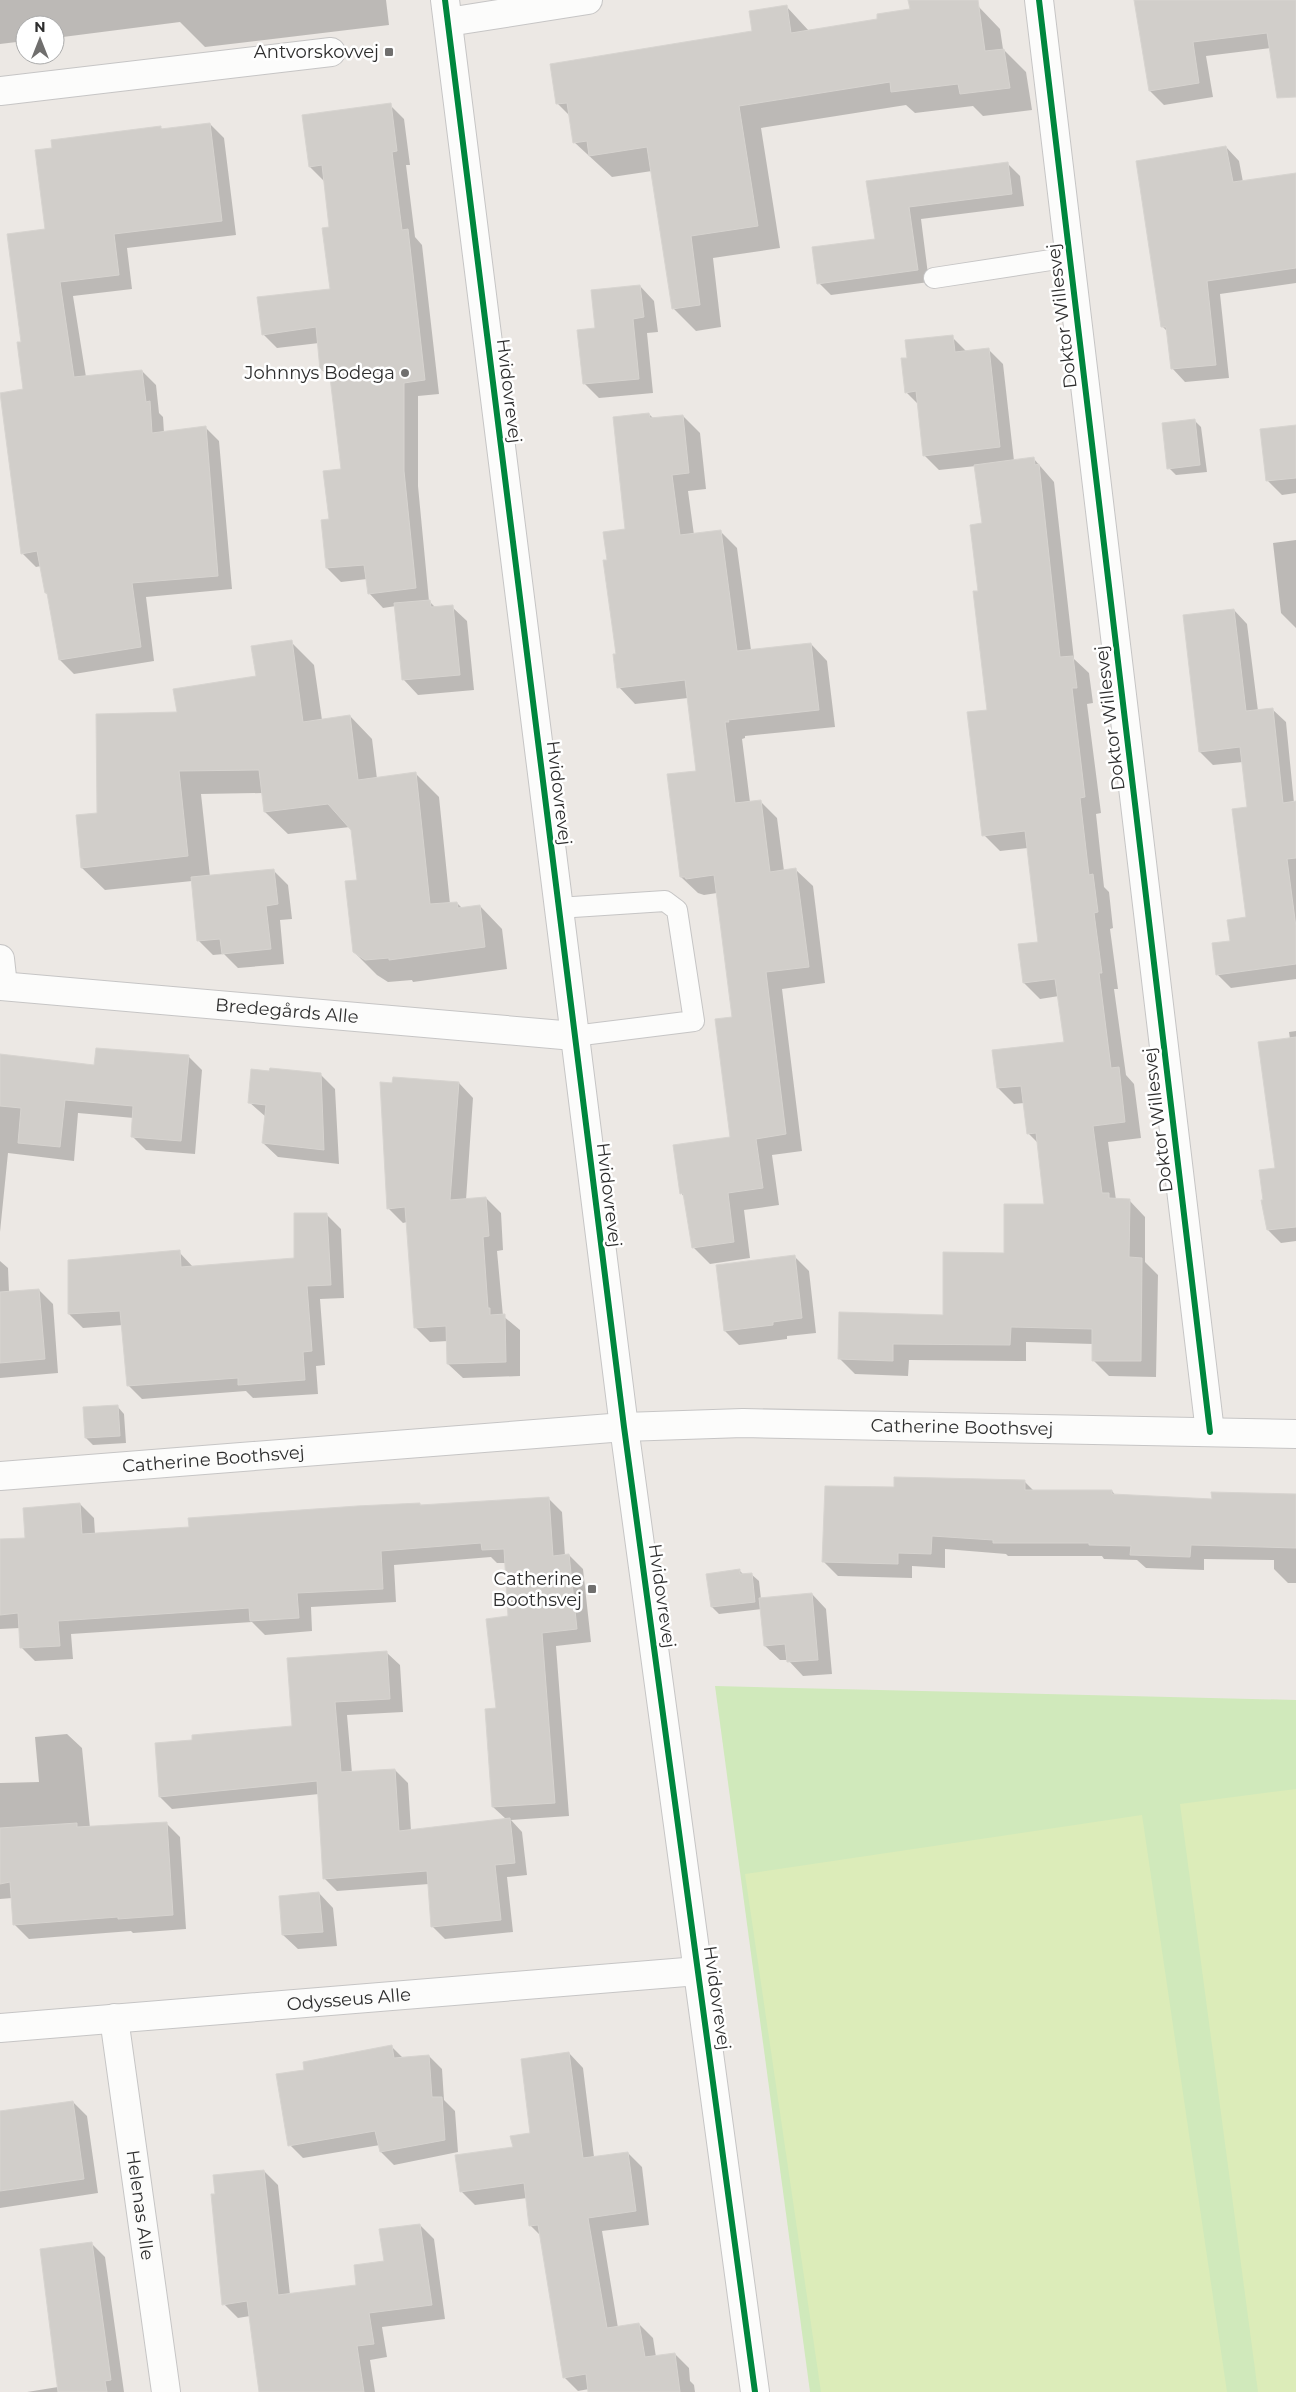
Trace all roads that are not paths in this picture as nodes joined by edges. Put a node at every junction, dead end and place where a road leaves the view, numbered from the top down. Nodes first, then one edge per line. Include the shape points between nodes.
1 (588, 0) edge
2 (1039, 0) edge
3 (446, 11) edge
4 (332, 52) dead end
5 (0, 91) edge
6 (1070, 257) junction
7 (934, 278) dead end
8 (558, 908) junction
9 (0, 959) edge
10 (2, 986) edge
11 (574, 1036) junction
12 (624, 1427) junction
13 (1210, 1432) junction
14 (1296, 1434) edge
15 (0, 1476) edge
16 (698, 1971) junction
17 (114, 2018) junction
18 (0, 2028) edge
19 (166, 2392) edge
20 (755, 2392) edge

1 - 3 street
2 - 6 street, Doktor Willesvej
3 - 8 street, Hvidovrevej
4 - 5 street
6 - 7 lane
6 - 13 street, Doktor Willesvej
8 - 11 street, Hvidovrevej
8 - 11 lane via 665,901 677,910 694,1021
9 - 10 street
10 - 11 street, Bredegårds Alle
11 - 12 street, Hvidovrevej
12 - 13 street, Catherine Boothsvej via 744,1423
12 - 15 street, Catherine Boothsvej
12 - 16 street, Hvidovrevej
13 - 14 street, Catherine Boothsvej
16 - 17 street, Odysseus Alle
16 - 20 street, Hvidovrevej
17 - 18 street, Odysseus Alle
17 - 19 street, Helenas Alle

